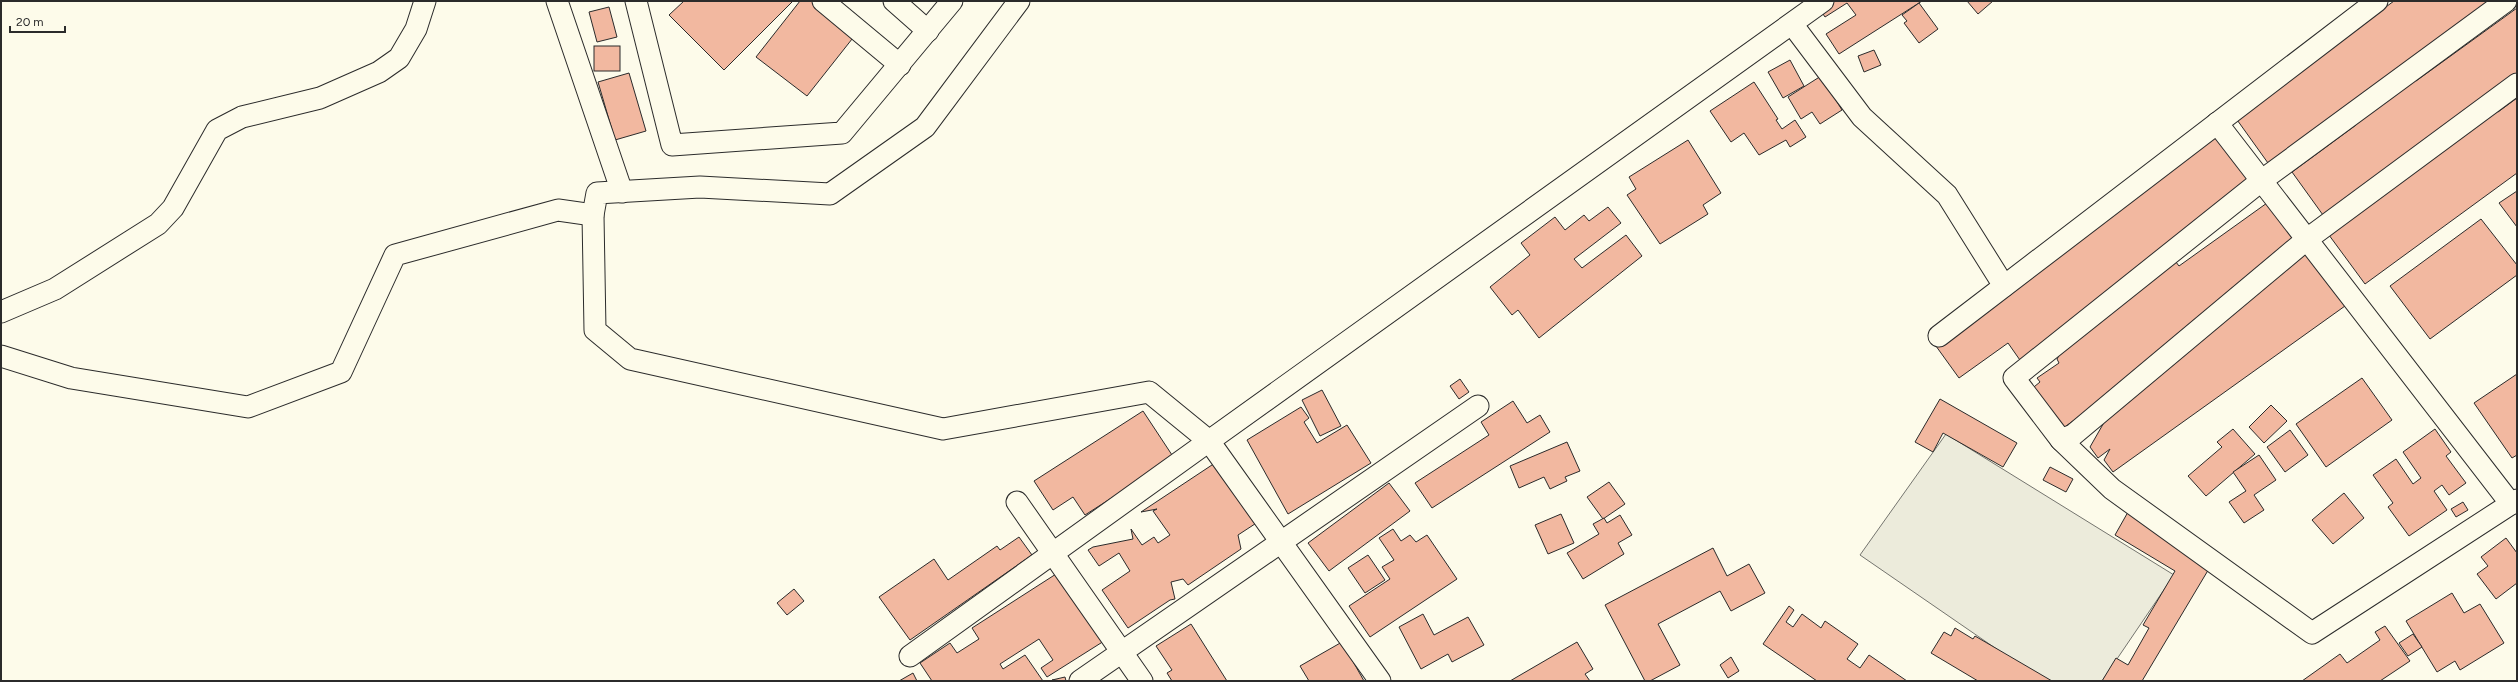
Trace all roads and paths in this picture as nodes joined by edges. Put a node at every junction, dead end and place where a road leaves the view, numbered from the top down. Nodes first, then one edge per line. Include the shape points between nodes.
1 (425, 1) edge
2 (557, 1) edge
3 (636, 1) edge
4 (822, 1) edge
5 (894, 1) edge
6 (952, 1) edge
7 (1019, 1) edge
8 (1823, 1) edge
9 (2377, 1) edge
10 (2506, 1) edge
11 (1792, 24) junction
12 (928, 31) junction
13 (900, 65) junction
14 (2517, 84) edge
15 (2217, 123) junction
16 (2261, 182) junction
17 (622, 192) junction
18 (593, 214) junction
19 (2306, 240) junction
20 (2004, 286) junction
21 (1, 312) edge
22 (1939, 336) dead end
23 (1, 356) edge
24 (1478, 406) dead end
25 (2061, 440) junction
26 (1209, 441) junction
27 (1017, 502) dead end
28 (2514, 502) edge
29 (1281, 542) junction
30 (1053, 553) junction
31 (1122, 652) junction
32 (910, 656) dead end
33 (1080, 681) edge
34 (1142, 681) edge
35 (1380, 681) edge

1 - 21 street via 416,28 399,58 379,72 320,98 242,117 217,130 173,208 158,224 55,289
2 - 17 street
3 - 13 street via 672,145 842,133
4 - 13 street
5 - 12 street
6 - 12 street
7 - 17 street via 925,127 830,194 700,187
8 - 11 street
9 - 15 street
10 - 16 street
11 - 20 street via 1862,117 1947,195
11 - 26 street
12 - 13 street
14 - 19 street
15 - 16 street
15 - 20 street
16 - 19 street
16 - 25 street via 2014,378
17 - 18 street via 597,193
18 - 23 street via 558,210 395,255 341,372 248,407 71,378
18 - 26 street via 595,330 630,359 943,429 1149,392
19 - 25 street via 2073,435
19 - 28 street
20 - 22 street
24 - 29 street
25 - 28 street via 2112,489 2312,633
26 - 29 street
26 - 30 street
27 - 30 street
29 - 31 street
29 - 35 street
30 - 31 street
30 - 32 street
31 - 33 street
31 - 34 street

